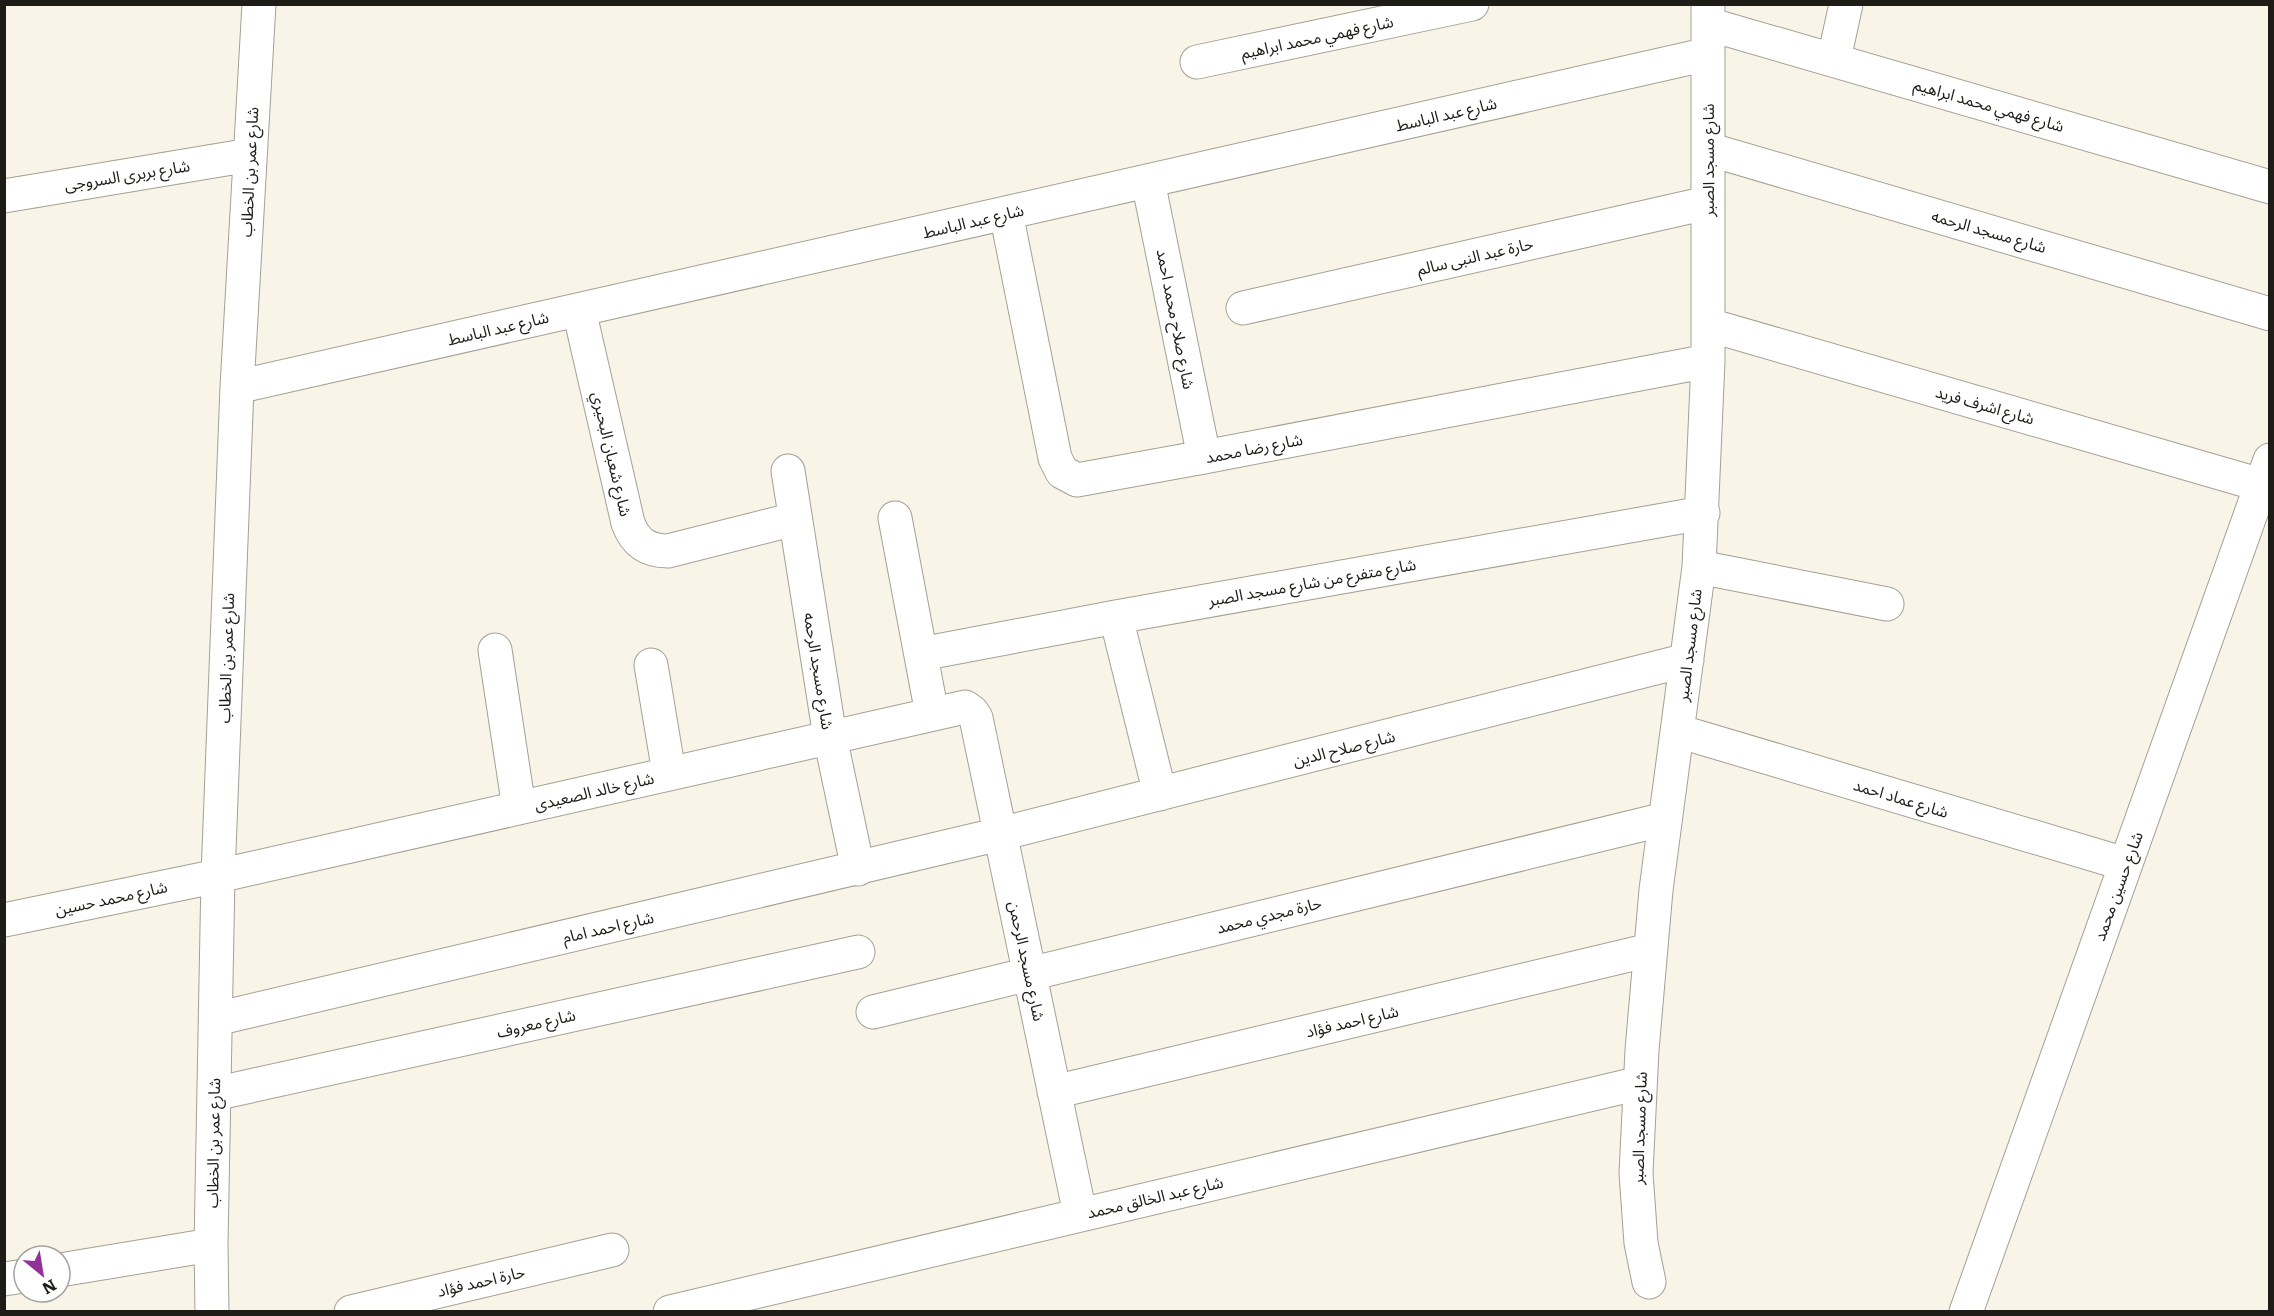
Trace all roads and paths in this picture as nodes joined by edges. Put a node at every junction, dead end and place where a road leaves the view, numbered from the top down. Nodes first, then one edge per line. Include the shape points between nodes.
1 (259, 4) edge
2 (1472, 4) edge
3 (1846, 4) edge
4 (1708, 28) edge
5 (1834, 59) junction
6 (1197, 62) dead end
7 (1708, 149) junction
8 (250, 155) junction
9 (1148, 181) junction
10 (2270, 187) edge
11 (4, 196) edge
12 (1707, 203) junction
13 (1006, 213) junction
14 (1243, 308) dead end
15 (579, 310) junction
16 (2270, 314) edge
17 (1709, 325) junction
18 (1708, 361) junction
19 (237, 387) junction
20 (1204, 457) junction
21 (788, 471) dead end
22 (2265, 473) edge
23 (1703, 513) junction
24 (895, 518) dead end
25 (795, 519) junction
26 (1699, 567) junction
27 (1887, 604) dead end
28 (1116, 616) junction
29 (495, 650) dead end
30 (921, 654) junction
31 (1687, 660) junction
32 (651, 665) dead end
33 (969, 709) joint
34 (932, 714) junction
35 (1678, 731) junction
36 (830, 737) junction
37 (669, 774) junction
38 (1161, 795) junction
39 (519, 808) junction
40 (1665, 819) junction
41 (1000, 834) junction
42 (2125, 864) junction
43 (858, 869) junction
44 (218, 876) junction
45 (4, 920) edge
46 (1650, 950) junction
47 (858, 951) dead end
48 (1030, 974) junction
49 (873, 1012) dead end
50 (216, 1019) junction
51 (1640, 1083) junction
52 (1054, 1092) junction
53 (214, 1095) junction
54 (1080, 1214) junction
55 (211, 1245) junction
56 (612, 1250) dead end
57 (72, 1268) edge
58 (1649, 1282) dead end
59 (682, 1310) edge
60 (212, 1311) edge
61 (351, 1311) edge
62 (1966, 1311) edge

1 - 8 street, شارع عمر بن الخطاب
2 - 6 street, شارع فهمي محمد ابراهيم
3 - 5 street
4 - 5 street, شارع فهمي محمد ابراهيم
4 - 7 street, شارع مسجد الصبر
4 - 9 street, شارع عبد الباسط
5 - 10 street, شارع فهمي محمد ابراهيم
7 - 12 street, شارع مسجد الصبر
7 - 16 street, شارع مسجد الرحمه
8 - 11 street, شارع بربرى السروجى
8 - 19 street, شارع عمر بن الخطاب
9 - 13 street, شارع عبد الباسط
9 - 20 street, شارع صلاح محمد احمد
12 - 14 street, حارة عبد النبى سالم
12 - 17 street, شارع مسجد الصبر
13 - 15 street, شارع عبد الباسط
13 - 20 street, شارع رضا محمد via 1054,458 1062,472 1084,480
15 - 19 street, شارع عبد الباسط
15 - 25 street, شارع شعبان البحيري via 628,523 638,542 657,551 668,550
17 - 18 street, شارع مسجد الصبر
17 - 22 street, شارع اشرف فريد
18 - 20 street, شارع رضا محمد
18 - 23 street, شارع مسجد الصبر
19 - 44 street, شارع عمر بن الخطاب
21 - 25 street, شارع مسجد الرحمه
22 - 42 street, شارع حسين محمد
23 - 26 street, شارع مسجد الصبر
23 - 28 street, شارع متفرع من شارع مسجد الصبر
24 - 30 street
25 - 36 street, شارع مسجد الرحمه
26 - 27 street
26 - 31 street, شارع مسجد الصبر
28 - 30 street, شارع متفرع من شارع مسجد الصبر
28 - 38 street
29 - 39 street
30 - 34 street
31 - 35 street, شارع مسجد الصبر
31 - 38 street, شارع صلاح الدين
32 - 37 street
33 - 34 street, شارع خالد الصعيدى via 961,707
33 - 41 street, شارع مسجد الرحمن via 975,715
34 - 36 street, شارع خالد الصعيدى
35 - 40 street, شارع مسجد الصبر
35 - 42 street, شارع عماد احمد
36 - 37 street, شارع خالد الصعيدى
36 - 43 street, شارع مسجد الرحمه
37 - 39 street, شارع خالد الصعيدى
38 - 41 street, شارع صلاح الدين
39 - 44 street, شارع خالد الصعيدى
40 - 46 street, شارع مسجد الصبر
40 - 48 street, حارة مجدي محمد
41 - 43 street, شارع احمد امام
41 - 48 street, شارع مسجد الرحمن
42 - 62 street, شارع حسين محمد
43 - 50 street, شارع احمد امام
44 - 45 street, شارع محمد حسين
44 - 50 street, شارع عمر بن الخطاب
46 - 51 street, شارع مسجد الصبر
46 - 52 street, شارع احمد فؤاد
47 - 53 street, شارع معروف
48 - 49 street, حارة مجدي محمد
48 - 52 street, شارع مسجد الرحمن
50 - 53 street, شارع عمر بن الخطاب
51 - 54 street, شارع عبد الخالق محمد
51 - 58 street, شارع مسجد الصبر via 1636,1173 1641,1243
52 - 54 street, شارع مسجد الرحمن
53 - 55 street, شارع عمر بن الخطاب
54 - 59 street, شارع عبد الخالق محمد
55 - 57 street
55 - 60 street, شارع عمر بن الخطاب
56 - 61 street, حارة احمد فؤاد

